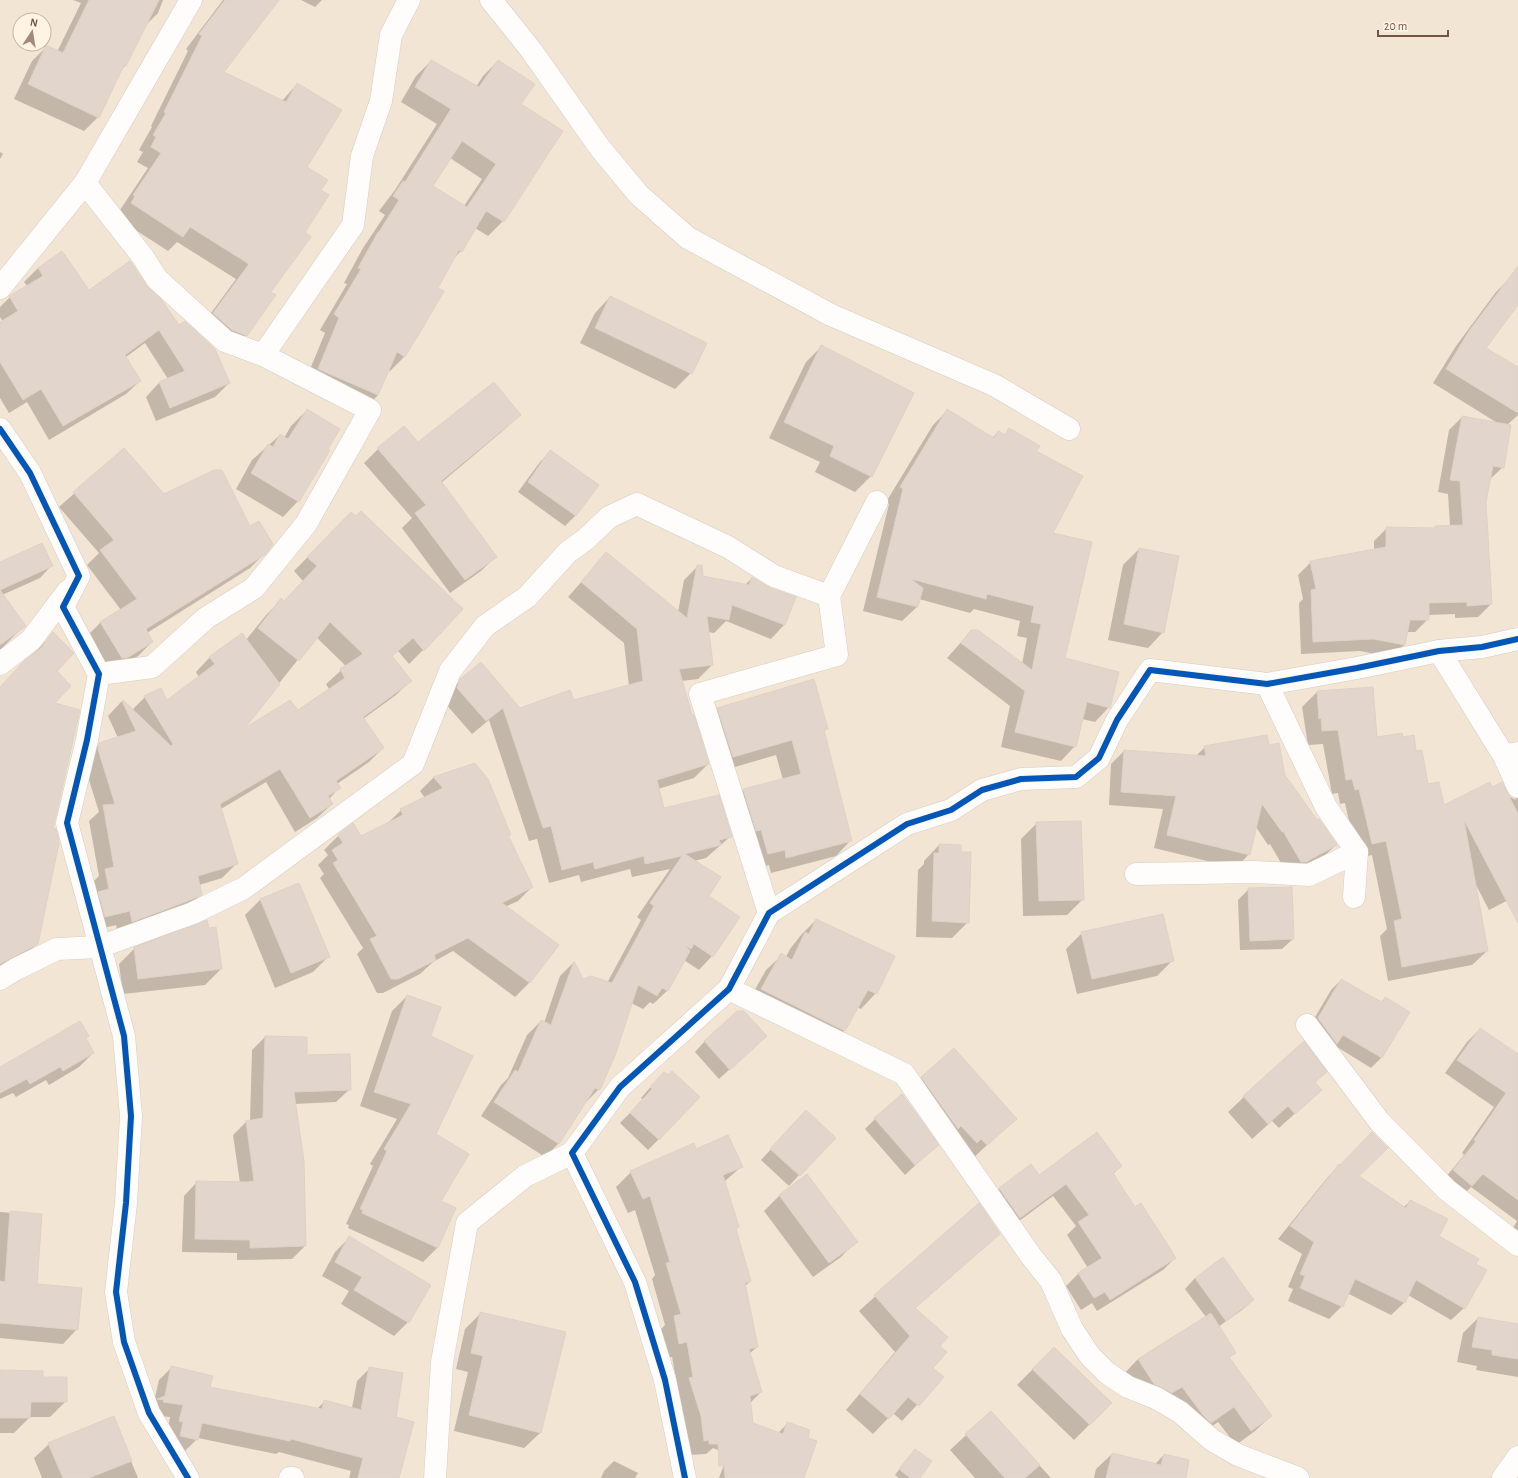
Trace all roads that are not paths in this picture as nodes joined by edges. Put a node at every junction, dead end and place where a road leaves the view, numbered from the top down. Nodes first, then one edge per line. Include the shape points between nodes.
1 (191, 0) edge
2 (409, 0) edge
3 (491, 0) edge
4 (85, 183) junction
5 (0, 288) edge
6 (263, 355) junction
7 (0, 429) edge
8 (1069, 429) dead end
9 (877, 502) dead end
10 (79, 576) junction
11 (829, 596) junction
12 (1518, 639) edge
13 (1439, 651) junction
14 (0, 664) edge
15 (99, 674) junction
16 (1266, 684) junction
17 (1511, 755) edge
18 (1518, 787) edge
19 (1357, 852) junction
20 (1136, 874) dead end
21 (1354, 897) dead end
22 (769, 913) junction
23 (99, 947) junction
24 (0, 979) edge
25 (729, 989) junction
26 (1306, 1025) dead end
27 (572, 1154) junction
28 (1518, 1245) edge
29 (1518, 1457) edge
30 (188, 1478) edge
31 (290, 1478) edge
32 (293, 1478) edge
33 (435, 1478) edge
34 (685, 1478) edge
35 (1298, 1478) edge
36 (1503, 1478) edge

1 - 4 street
2 - 6 street via 391,35 381,101 362,156 353,226
3 - 8 street via 600,148 639,196 688,238 831,315 994,385
4 - 5 street
4 - 6 street via 158,279 225,342
6 - 15 street via 370,410 306,524 254,588 206,618 152,667
7 - 10 street via 30,473
9 - 11 street
10 - 14 street via 31,640
10 - 15 street via 63,607
11 - 22 street via 837,655 700,694
11 - 23 street via 774,576 728,547 637,504 609,517 568,552 528,597 486,626 450,672 413,764 244,888 193,913
12 - 13 street via 1482,647
13 - 16 street
13 - 17 street
15 - 23 street via 87,740 67,823
16 - 19 street via 1326,807
16 - 22 street via 1150,670 1117,720 1099,758 1076,777 1021,779 982,790 951,810 907,824
17 - 18 street
19 - 20 street via 1310,875 1256,872
19 - 21 street
22 - 25 street
23 - 24 street via 57,949
23 - 30 street via 124,1036 131,1116 126,1203 116,1292 124,1342 149,1413
25 - 27 street via 620,1087
25 - 35 street via 904,1074 1051,1281 1072,1329 1090,1356 1107,1373 1180,1412 1212,1440 1238,1455
26 - 28 street via 1384,1126 1447,1190
27 - 33 street via 525,1176 467,1223 442,1362
27 - 34 street via 635,1282 665,1380
29 - 36 street
31 - 32 street

